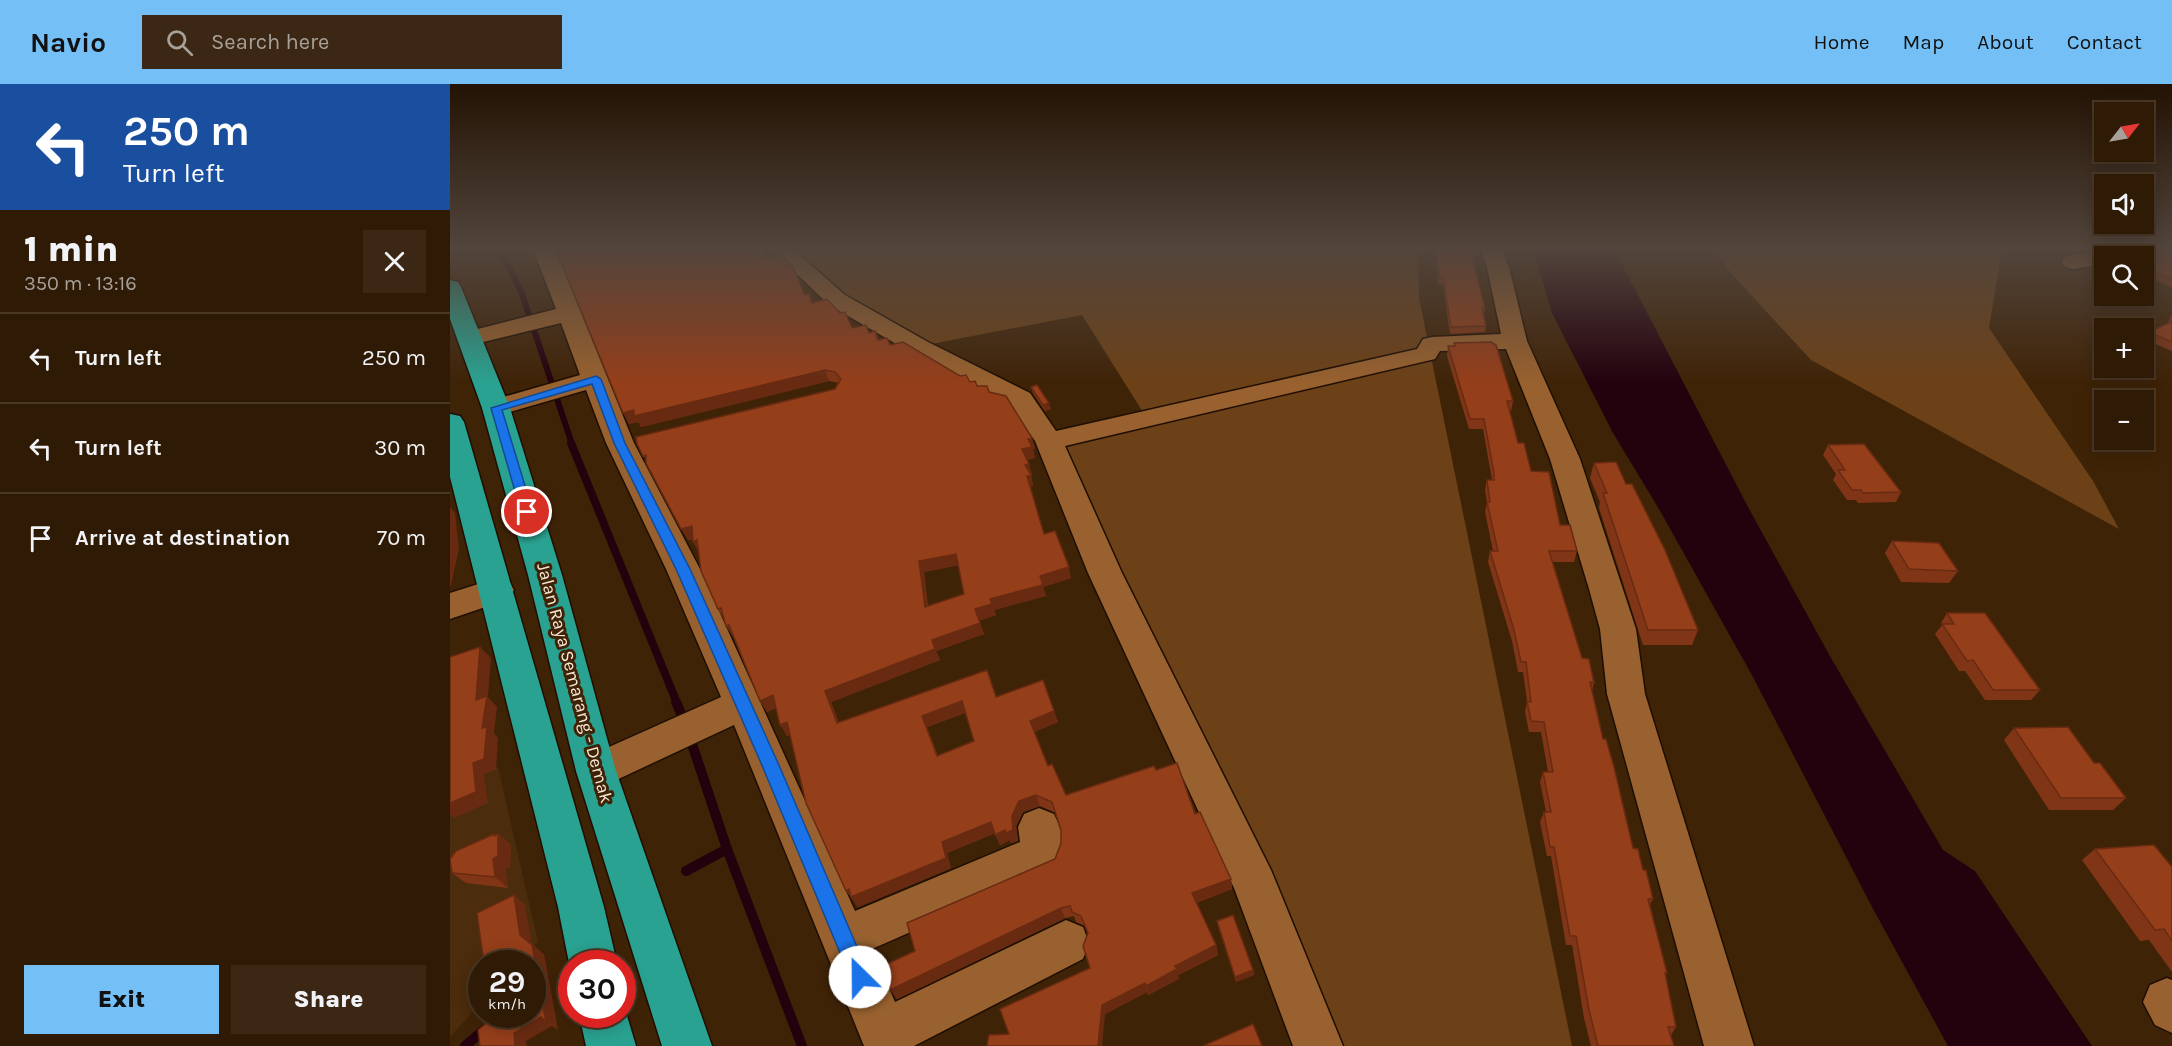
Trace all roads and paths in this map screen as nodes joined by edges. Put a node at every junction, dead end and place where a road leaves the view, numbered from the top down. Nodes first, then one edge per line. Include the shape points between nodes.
1 (455, 294) edge
2 (557, 294) edge
3 (830, 294) edge
4 (1503, 294) edge
5 (563, 315) junction
6 (484, 335) junction
7 (1515, 341) junction
8 (586, 382) junction
9 (506, 405) junction
10 (450, 422) edge
11 (1049, 441) junction
12 (497, 590) junction
13 (450, 606) edge
14 (730, 711) junction
15 (596, 771) junction
16 (1039, 827) dead end
17 (843, 939) junction
18 (1066, 943) dead end
19 (590, 950) edge
20 (607, 1028) edge
21 (886, 1040) edge
22 (611, 1046) edge
23 (687, 1046) edge
24 (1318, 1046) edge
25 (1729, 1046) edge

1 - 6 highway, Jalan Raya Semarang - Demak
2 - 5 street
3 - 11 street via 1020,399
4 - 7 street
5 - 6 street
5 - 8 street
6 - 9 highway, Jalan Raya Semarang - Demak
7 - 11 street via 1432,344 1426,354
7 - 25 street via 1565,459 1606,589 1618,629 1626,694
8 - 9 street
8 - 14 street via 630,440 683,569
9 - 15 highway, Jalan Raya Semarang - Demak
10 - 12 highway
11 - 24 street via 1105,573 1255,885
12 - 13 street
12 - 19 highway
14 - 15 street
14 - 17 street
15 - 23 highway, Jalan Raya Semarang - Demak
16 - 17 street via 1043,853
17 - 21 street
18 - 21 street
20 - 22 highway

